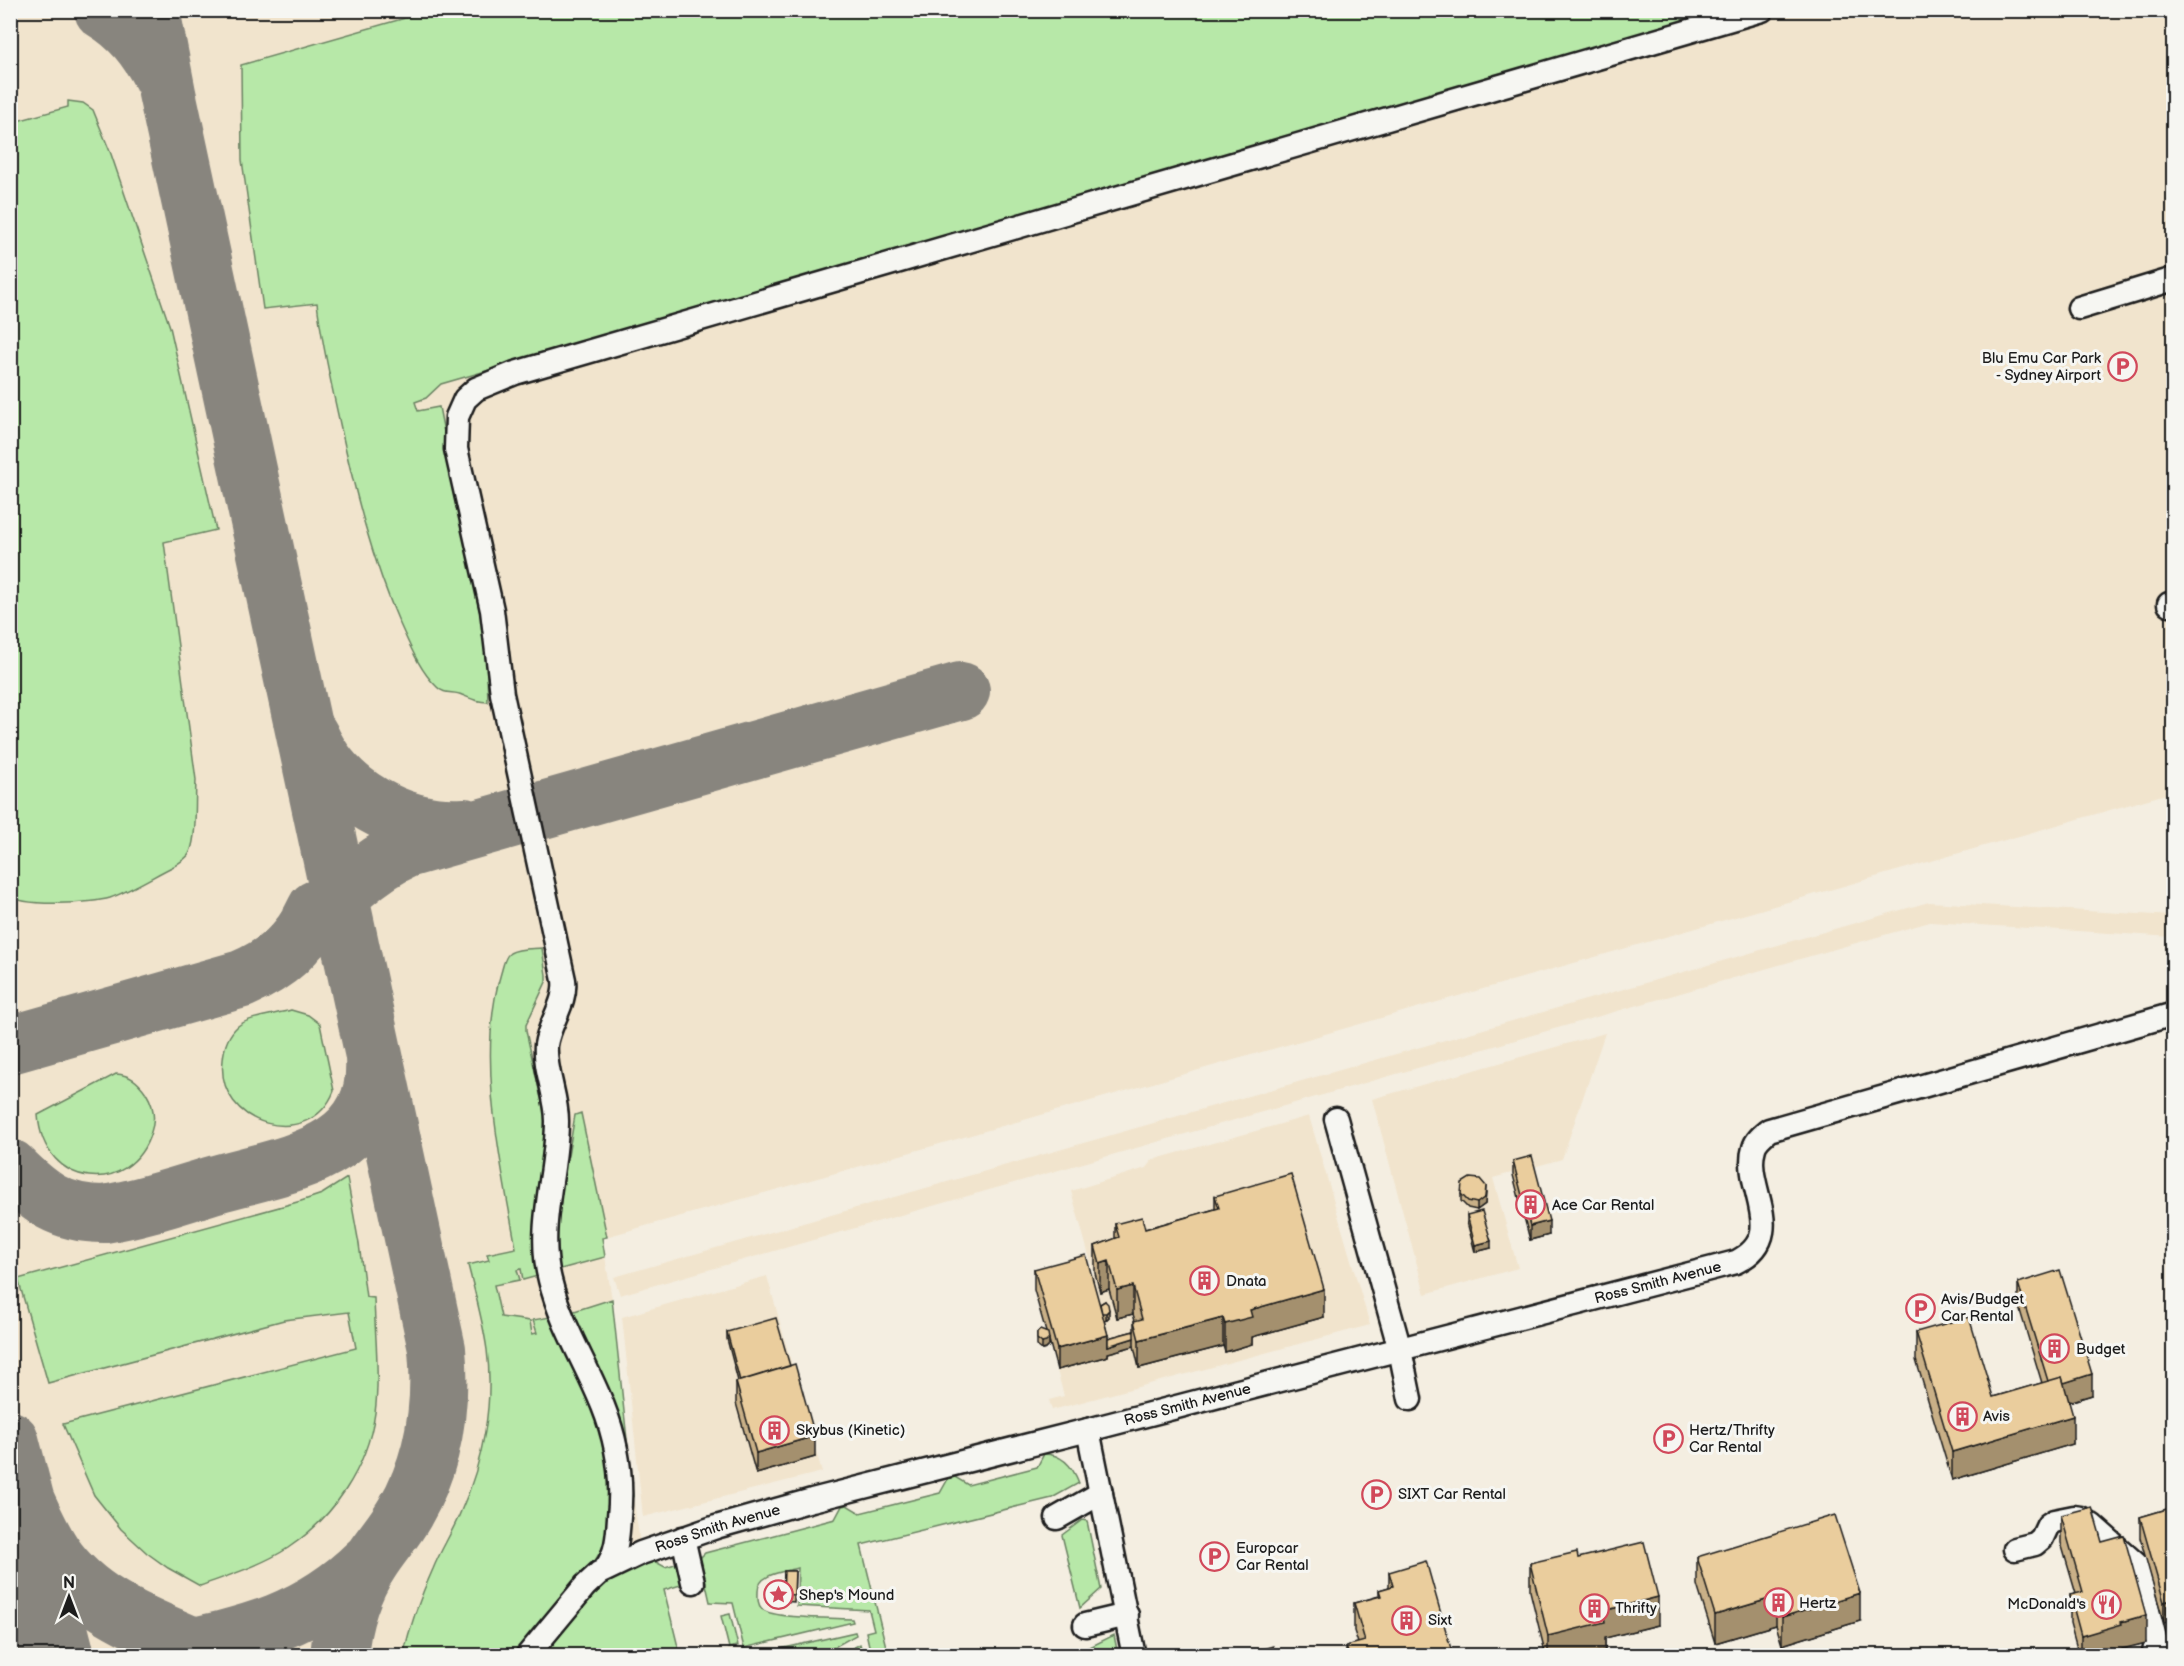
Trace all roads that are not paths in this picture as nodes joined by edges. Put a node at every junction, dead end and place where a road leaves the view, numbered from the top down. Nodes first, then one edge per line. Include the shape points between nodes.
1 (1762, 10) edge
2 (2174, 279) edge
3 (2079, 308) dead end
4 (2174, 1014) edge
5 (1336, 1119) dead end
6 (1400, 1350) junction
7 (1410, 1399) dead end
8 (1088, 1430) junction
9 (1101, 1492) junction
10 (1058, 1518) dead end
11 (683, 1538) junction
12 (2025, 1546) dead end
13 (606, 1569) junction
14 (693, 1582) dead end
15 (1127, 1615) junction
16 (1085, 1625) dead end
17 (526, 1656) edge
18 (1134, 1656) edge
19 (2153, 1656) edge

1 - 13 lane via 515,373 476,388 465,399 457,417 456,449 492,610 502,694 565,985 546,1045 557,1122 546,1255 561,1315 603,1405 617,1457 618,1533
2 - 3 lane
4 - 6 lane, Ross Smith Avenue via 1769,1130 1754,1148 1762,1218 1761,1237 1749,1255 1736,1262
5 - 6 lane
6 - 7 lane
6 - 8 lane, Ross Smith Avenue
8 - 9 lane
8 - 11 lane, Ross Smith Avenue via 812,1500
9 - 10 lane
9 - 15 lane
11 - 13 lane, Ross Smith Avenue
11 - 14 lane
12 - 19 lane via 2042,1538 2054,1521 2074,1516 2093,1526 2136,1564 2156,1642
13 - 17 lane via 585,1586
15 - 16 lane
15 - 18 lane

